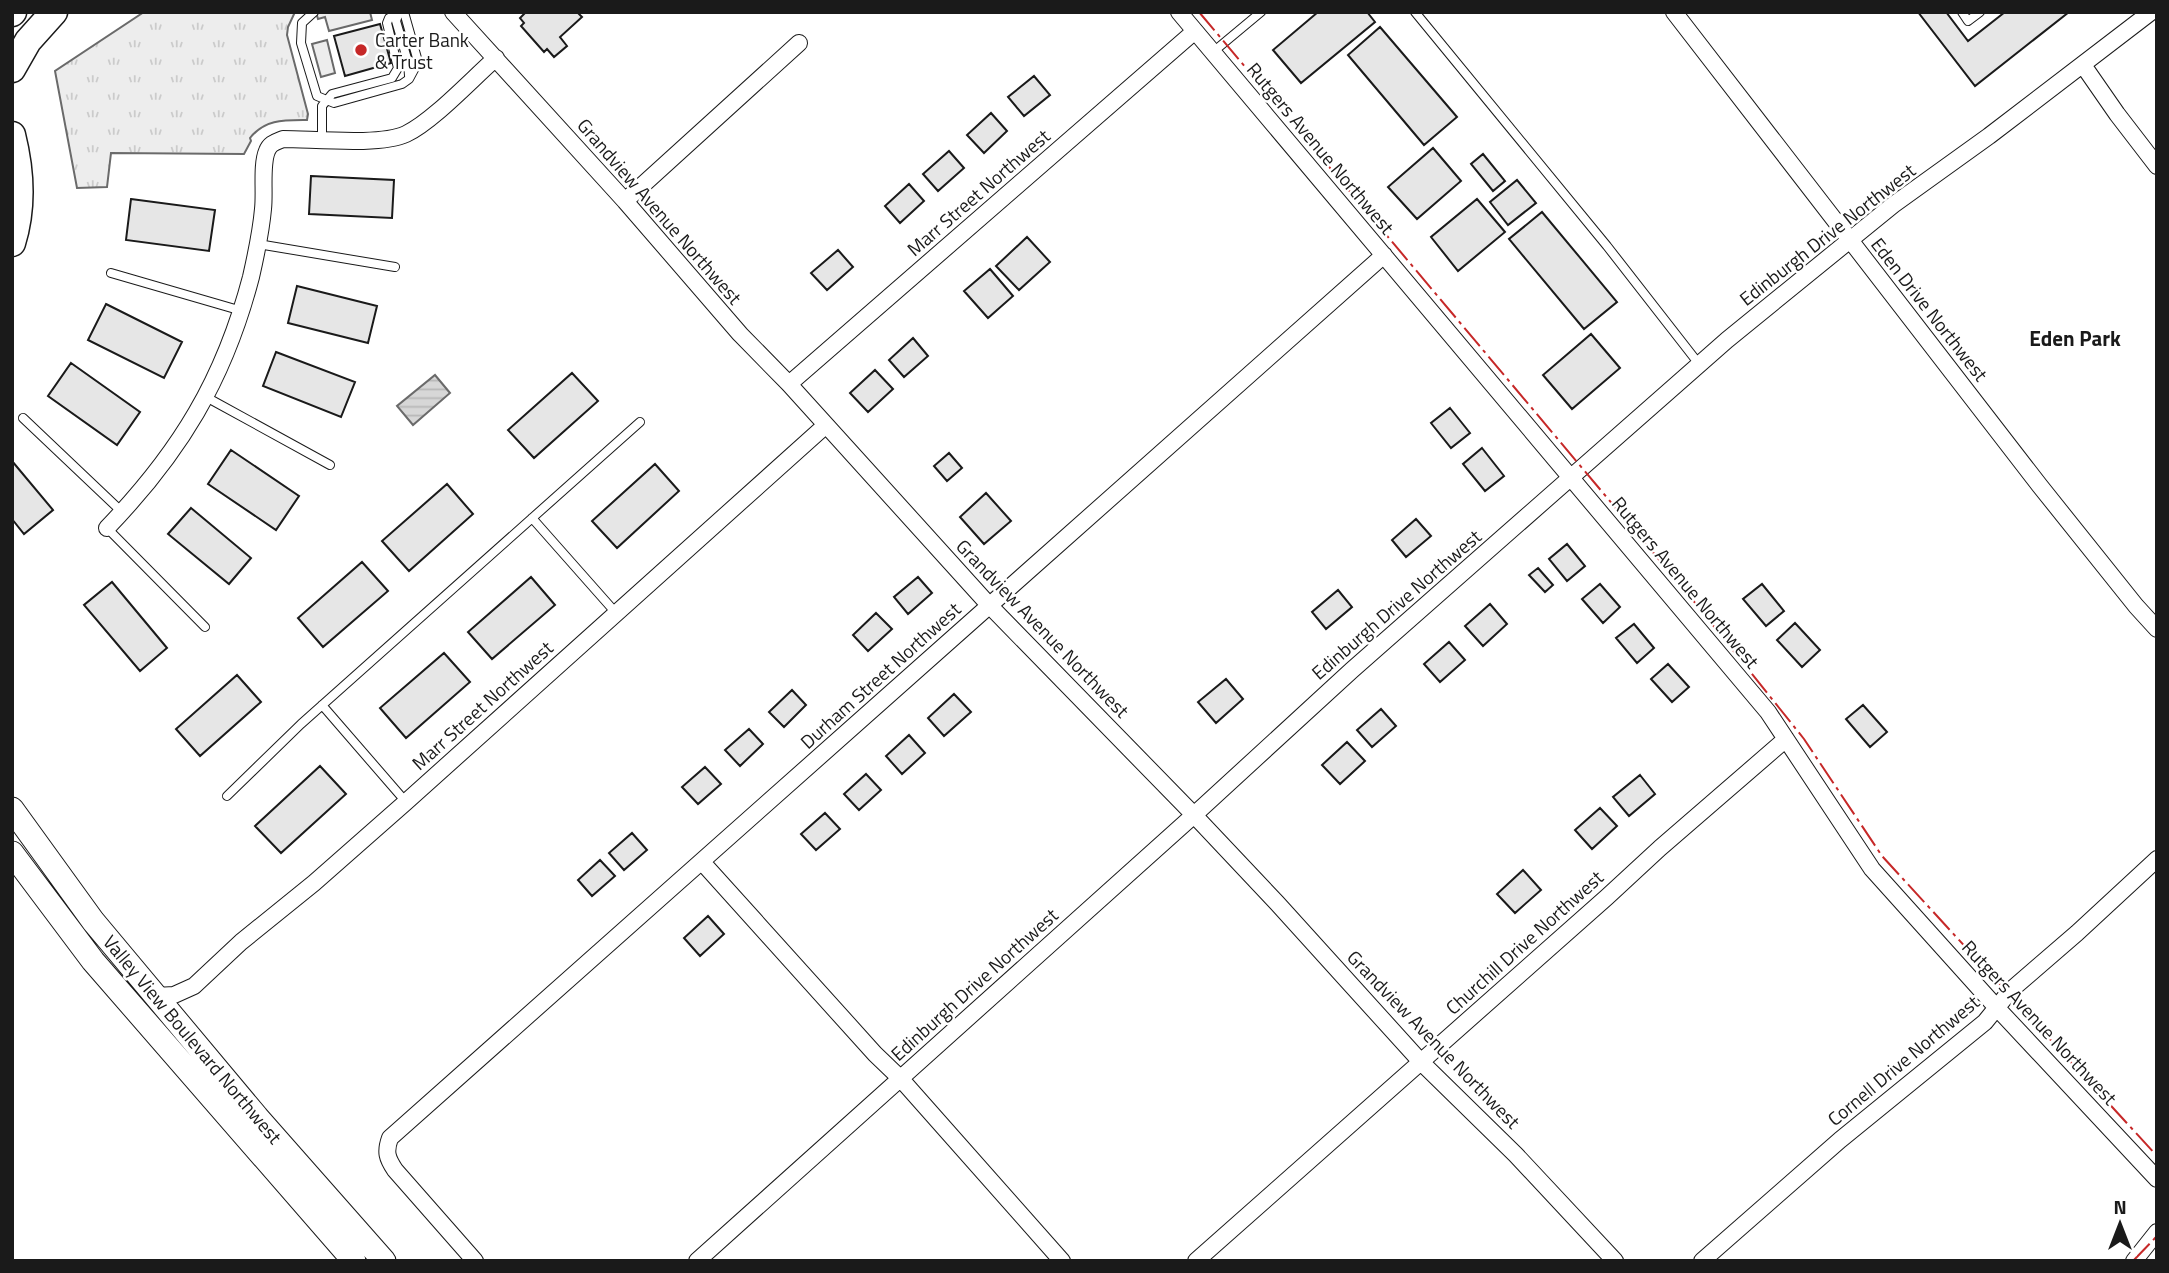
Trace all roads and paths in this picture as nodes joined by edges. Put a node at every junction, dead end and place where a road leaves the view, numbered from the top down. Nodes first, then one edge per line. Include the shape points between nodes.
1 (54, 12) edge
2 (314, 12) edge
3 (1179, 12) edge
4 (1261, 12) edge
5 (1415, 12) edge
6 (1674, 12) edge
7 (1962, 12) edge
8 (1980, 12) edge
9 (2151, 12) edge
10 (401, 13) edge
11 (456, 13) edge
12 (1195, 31) junction
13 (799, 43) dead end
14 (1213, 52) junction
15 (496, 58) junction
16 (2083, 65) junction
17 (12, 69) edge
18 (326, 101) junction
19 (12, 135) edge
20 (323, 139) junction
21 (2157, 166) edge
22 (625, 201) junction
23 (1850, 240) junction
24 (12, 243) edge
25 (258, 244) junction
26 (1384, 255) junction
27 (395, 267) dead end
28 (111, 273) dead end
29 (242, 311) junction
30 (1700, 364) junction
31 (789, 384) junction
32 (206, 397) junction
33 (23, 418) dead end
34 (640, 422) dead end
35 (826, 425) junction
36 (330, 465) dead end
37 (1571, 478) junction
38 (122, 512) junction
39 (532, 518) junction
40 (107, 528) joint
41 (989, 605) junction
42 (616, 613) junction
43 (205, 627) dead end
44 (2157, 629) edge
45 (323, 705) junction
46 (1786, 739) junction
47 (227, 796) dead end
48 (406, 802) junction
49 (12, 809) edge
50 (1194, 815) junction
51 (12, 853) edge
52 (2157, 859) edge
53 (702, 862) junction
54 (156, 996) junction
55 (1997, 1008) junction
56 (1421, 1062) junction
57 (901, 1078) junction
58 (2157, 1179) edge
59 (2157, 1232) edge
60 (354, 1261) edge
61 (384, 1261) edge
62 (475, 1261) edge
63 (697, 1261) edge
64 (1062, 1261) edge
65 (1196, 1261) edge
66 (1615, 1261) edge
67 (1702, 1261) edge
68 (2134, 1261) edge

1 - 17 main road via 28,41
2 - 18 lane via 302,23 301,43 313,89
3 - 12 street, Rutgers Avenue Northwest
4 - 14 lane
5 - 30 lane
6 - 23 street, Eden Drive Northwest
7 - 8 lane via 1968,21
9 - 16 street, Edinburgh Drive Northwest
10 - 18 lane via 387,23 396,74 332,94
10 - 18 lane via 417,58 409,79 334,103
11 - 15 street, Grandview Avenue Northwest
12 - 14 street, Rutgers Avenue Northwest
12 - 31 street, Marr Street Northwest
13 - 22 street
14 - 26 street, Rutgers Avenue Northwest
15 - 20 street via 404,135 381,140
15 - 22 street, Grandview Avenue Northwest
16 - 21 street
16 - 23 street, Edinburgh Drive Northwest
18 - 20 lane
19 - 24 main road via 20,201
20 - 25 street via 272,143 266,153
22 - 31 street, Grandview Avenue Northwest
23 - 30 street, Edinburgh Drive Northwest
23 - 44 street, Eden Drive Northwest
25 - 27 lane
25 - 29 street
26 - 37 street, Rutgers Avenue Northwest
26 - 41 street, Durham Street Northwest
28 - 29 lane
29 - 32 street
30 - 37 street, Edinburgh Drive Northwest
31 - 35 street, Grandview Avenue Northwest
32 - 36 lane
32 - 38 street via 169,457
33 - 38 lane
34 - 39 lane
35 - 41 street, Grandview Avenue Northwest
35 - 42 street, Marr Street Northwest
37 - 46 street, Rutgers Avenue Northwest via 1706,636
37 - 50 street, Edinburgh Drive Northwest
38 - 40 street
39 - 42 lane
39 - 45 lane
40 - 43 lane
41 - 50 street, Grandview Avenue Northwest
41 - 53 street, Durham Street Northwest
42 - 48 street, Marr Street Northwest
45 - 47 lane
45 - 48 lane
46 - 55 street, Rutgers Avenue Northwest via 1872,869
46 - 56 street, Churchill Drive Northwest
48 - 54 street, Marr Street Northwest via 194,986 174,995
49 - 54 main road, Valley View Boulevard Northwest via 88,915
50 - 56 street, Grandview Avenue Northwest
50 - 57 street, Edinburgh Drive Northwest
51 - 60 main road, Valley View Boulevard Northwest via 101,970
52 - 55 street, Cornell Drive Northwest via 2011,990
53 - 57 street
53 - 62 street, Durham Street Northwest via 390,1138 387,1158
54 - 61 main road, Valley View Boulevard Northwest
55 - 58 street, Rutgers Avenue Northwest
55 - 67 street, Cornell Drive Northwest
56 - 65 street, Churchill Drive Northwest
56 - 66 street, Grandview Avenue Northwest via 1517,1155
57 - 63 street, Edinburgh Drive Northwest
57 - 64 street
59 - 68 street

